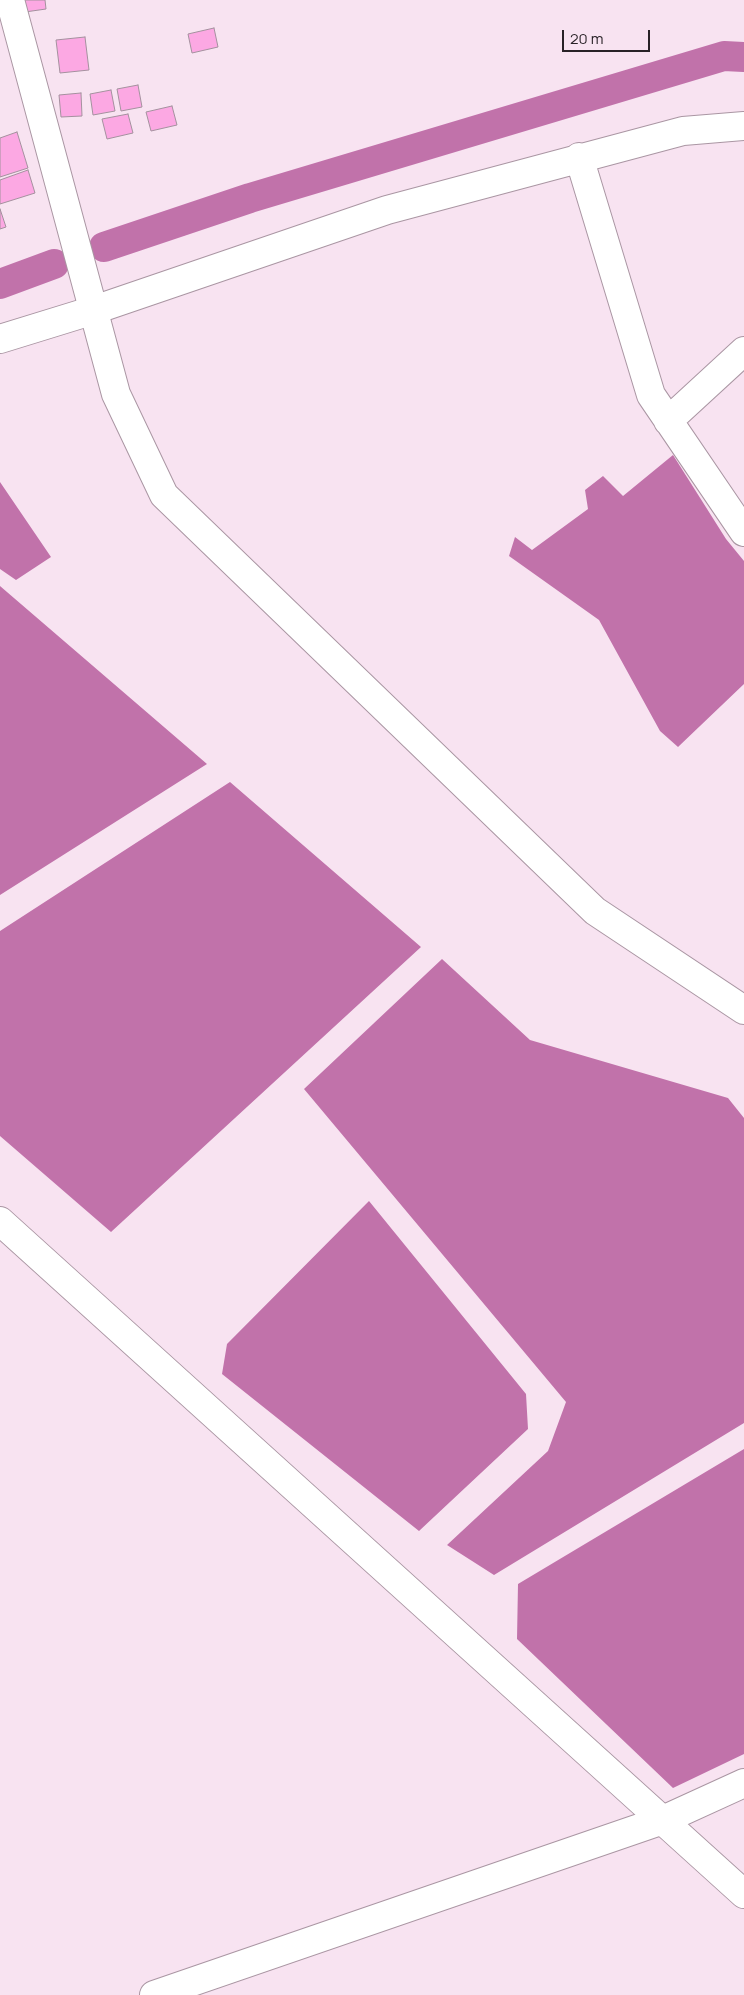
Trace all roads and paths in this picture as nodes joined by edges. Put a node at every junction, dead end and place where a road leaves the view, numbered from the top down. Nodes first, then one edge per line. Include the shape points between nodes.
1 (10, 0) edge
2 (744, 126) edge
3 (579, 157) junction
4 (94, 310) junction
5 (0, 339) edge
6 (744, 351) edge
7 (668, 421) junction
8 (744, 532) edge
9 (744, 1010) edge
10 (0, 1221) edge
11 (744, 1784) edge
12 (663, 1820) junction
13 (744, 1894) edge
14 (154, 1995) edge

1 - 4 street
2 - 3 street via 683,131
3 - 4 street via 387,210
3 - 7 street via 651,395
4 - 5 street
4 - 9 street via 116,394 164,495 595,911
6 - 7 street
7 - 8 street
10 - 12 street
11 - 12 street
12 - 13 street
12 - 14 street

